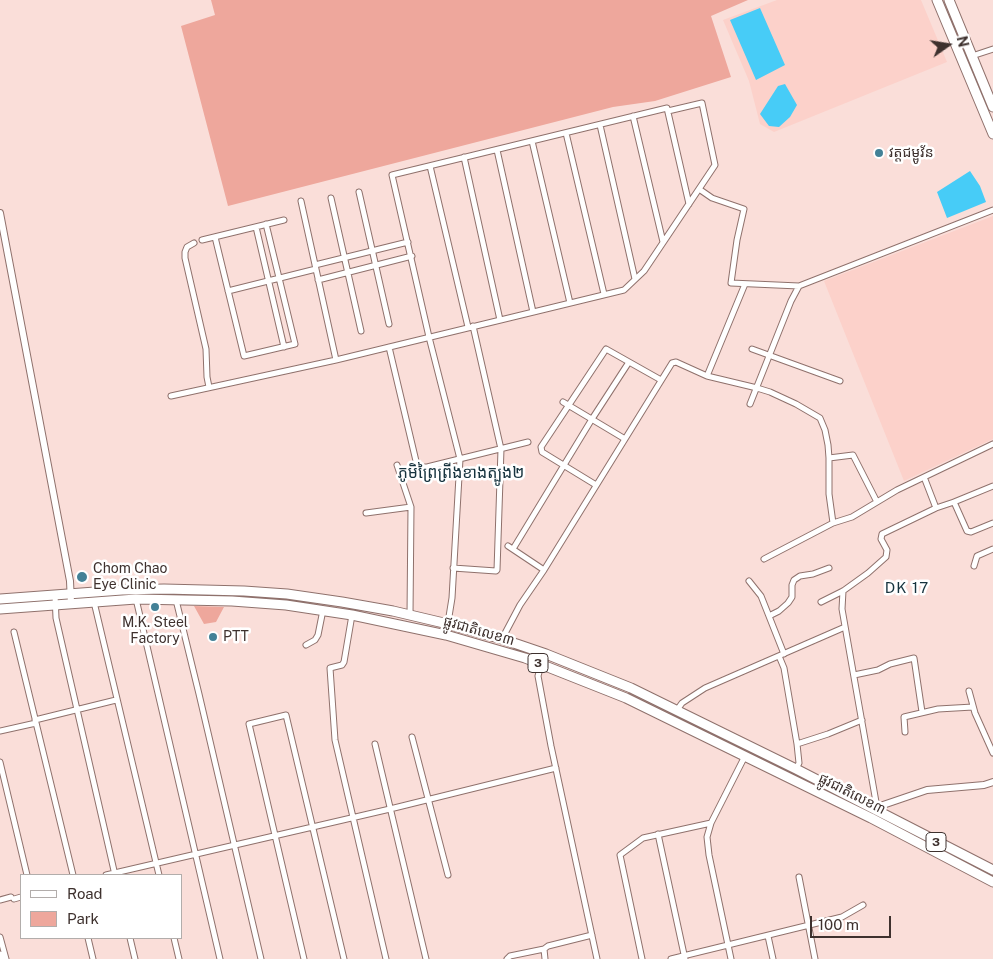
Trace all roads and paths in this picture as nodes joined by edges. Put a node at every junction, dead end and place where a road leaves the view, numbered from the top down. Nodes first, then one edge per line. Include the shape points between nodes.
1 (937, 0) edge
2 (949, 0) edge
3 (993, 49) edge
4 (972, 56) junction
5 (987, 93) junction
6 (978, 98) junction
7 (993, 107) edge
8 (668, 111) junction
9 (633, 116) junction
10 (600, 124) junction
11 (566, 133) junction
12 (993, 134) edge
13 (532, 141) junction
14 (497, 150) junction
15 (464, 158) junction
16 (430, 166) junction
17 (699, 189) junction
18 (359, 192) dead end
19 (331, 198) dead end
20 (301, 201) dead end
21 (689, 204) junction
22 (993, 210) edge
23 (0, 213) edge
24 (284, 220) dead end
25 (266, 224) junction
26 (256, 227) junction
27 (215, 237) junction
28 (202, 240) dead end
29 (408, 242) junction
30 (664, 242) junction
31 (194, 243) dead end
32 (372, 251) junction
33 (412, 256) junction
34 (344, 258) junction
35 (375, 265) junction
36 (315, 267) junction
37 (348, 272) junction
38 (279, 278) junction
39 (635, 279) junction
40 (318, 280) junction
41 (268, 281) junction
42 (745, 284) junction
43 (799, 286) junction
44 (228, 291) junction
45 (604, 294) junction
46 (570, 302) junction
47 (533, 312) junction
48 (500, 320) junction
49 (389, 324) dead end
50 (470, 327) junction
51 (361, 331) dead end
52 (429, 337) junction
53 (284, 347) junction
54 (389, 347) junction
55 (752, 349) dead end
56 (770, 354) junction
57 (336, 360) junction
58 (629, 362) junction
59 (707, 376) junction
60 (661, 380) junction
61 (840, 382) dead end
62 (209, 387) junction
63 (756, 388) junction
64 (172, 396) dead end
65 (563, 402) dead end
66 (750, 404) dead end
67 (569, 405) junction
68 (592, 419) junction
69 (625, 439) junction
70 (528, 442) dead end
71 (993, 444) edge
72 (501, 449) junction
73 (830, 458) junction
74 (460, 459) junction
75 (397, 464) dead end
76 (565, 466) junction
77 (924, 477) junction
78 (596, 485) junction
79 (993, 486) edge
80 (877, 502) junction
81 (954, 502) junction
82 (411, 507) junction
83 (936, 508) junction
84 (366, 513) dead end
85 (833, 523) junction
86 (993, 523) edge
87 (508, 546) dead end
88 (513, 549) junction
89 (993, 549) edge
90 (764, 559) dead end
91 (974, 566) dead end
92 (453, 568) junction
93 (829, 568) dead end
94 (544, 570) junction
95 (749, 581) dead end
96 (843, 591) junction
97 (71, 593) junction
98 (55, 595) junction
99 (0, 599) edge
100 (136, 599) junction
101 (175, 599) junction
102 (94, 601) junction
103 (821, 602) dead end
104 (72, 603) junction
105 (55, 605) junction
106 (0, 609) edge
107 (323, 610) junction
108 (352, 615) junction
109 (410, 615) junction
110 (769, 616) junction
111 (448, 624) junction
112 (845, 627) junction
113 (14, 632) dead end
114 (446, 635) junction
115 (502, 639) junction
116 (306, 645) dead end
117 (782, 655) junction
118 (542, 665) junction
119 (854, 675) junction
120 (969, 691) dead end
121 (116, 700) junction
122 (973, 706) junction
123 (77, 709) junction
124 (677, 710) junction
125 (922, 712) junction
126 (862, 720) junction
127 (36, 721) junction
128 (0, 731) edge
129 (906, 732) dead end
130 (412, 737) dead end
131 (375, 744) dead end
132 (797, 744) junction
133 (993, 753) edge
134 (744, 756) junction
135 (0, 762) edge
136 (556, 768) junction
137 (796, 769) junction
138 (993, 782) edge
139 (429, 800) junction
140 (878, 807) junction
141 (390, 809) junction
142 (352, 818) junction
143 (711, 823) junction
144 (313, 827) junction
145 (658, 834) junction
146 (276, 836) junction
147 (235, 845) junction
148 (195, 855) junction
149 (156, 864) junction
150 (993, 870) edge
151 (27, 874) edge
152 (73, 874) edge
153 (115, 874) edge
154 (159, 874) edge
155 (448, 875) dead end
156 (799, 877) dead end
157 (993, 882) edge
158 (20, 897) edge
159 (0, 900) edge
160 (863, 905) dead end
161 (809, 926) junction
162 (592, 935) junction
163 (768, 936) junction
164 (0, 938) edge
165 (88, 939) edge
166 (130, 939) edge
167 (174, 939) edge
168 (728, 945) junction
169 (544, 949) junction
170 (0, 954) edge
171 (685, 957) edge
172 (2, 959) edge
173 (6, 959) edge
174 (93, 959) edge
175 (135, 959) edge
176 (179, 959) edge
177 (220, 959) edge
178 (261, 959) edge
179 (304, 959) edge
180 (344, 959) edge
181 (386, 959) edge
182 (426, 959) edge
183 (507, 959) edge
184 (545, 959) edge
185 (598, 959) edge
186 (642, 959) edge
187 (671, 959) edge
188 (731, 959) edge
189 (773, 959) edge
190 (815, 959) edge

1 - 6 highway
2 - 4 highway
3 - 4 street
4 - 5 highway
5 - 6 highway
5 - 7 highway
6 - 12 highway
8 - 9 street via 667,108
8 - 17 street via 702,103 715,163
8 - 21 street
9 - 10 street
9 - 30 street
10 - 11 street
10 - 39 street
11 - 13 street
11 - 45 street
13 - 14 street
13 - 46 street
14 - 15 street
14 - 47 street
15 - 16 street
15 - 48 street
16 - 29 street via 392,175
16 - 50 street
17 - 21 street
17 - 42 street via 712,198 744,209 731,283
18 - 32 street
19 - 34 street
20 - 36 street
21 - 30 street
22 - 43 street
23 - 97 street
24 - 25 street
25 - 26 street
25 - 38 street
26 - 27 street
26 - 41 street
27 - 28 street
27 - 44 street
29 - 32 street
29 - 33 street
30 - 39 street via 644,272
31 - 62 street via 187,247 185,258 206,348
32 - 34 street
32 - 35 street
33 - 35 street
33 - 52 street
34 - 36 street
34 - 37 street
35 - 37 street
35 - 49 street
36 - 38 street
36 - 40 street
37 - 40 street
37 - 51 street
38 - 41 street
38 - 53 street via 295,344
39 - 45 street via 624,290
40 - 57 street
41 - 44 street
41 - 53 street
42 - 43 street
42 - 59 street
43 - 56 street
44 - 53 street via 244,356
45 - 46 street
46 - 47 street
47 - 48 street
48 - 50 street
50 - 52 street
50 - 72 street
52 - 54 street
52 - 74 street
54 - 57 street
54 - 74 street via 416,461 420,467 427,467
55 - 56 street
56 - 61 street
56 - 63 street
57 - 62 street
58 - 60 street
58 - 67 street via 606,349
58 - 68 street
59 - 60 street via 674,362
59 - 63 street
60 - 69 street
62 - 64 street
63 - 66 street
63 - 73 street via 820,418
65 - 67 street
67 - 68 street
67 - 76 street via 540,450
68 - 69 street
68 - 76 street
69 - 78 street
70 - 72 street
71 - 77 street
72 - 74 street
72 - 92 street via 497,570
73 - 80 street via 853,455
73 - 85 street via 829,494
74 - 92 street
75 - 82 street
76 - 78 street
76 - 88 street
77 - 80 street
77 - 83 street
78 - 94 street
79 - 81 street
80 - 85 street
81 - 83 street
81 - 86 street via 967,531
82 - 84 street
82 - 109 street
83 - 96 street via 882,534 886,557
85 - 90 street
87 - 88 street
88 - 94 street
89 - 91 street via 977,556
92 - 111 street
93 - 110 street via 794,580 788,603
94 - 115 street
95 - 110 street via 761,596
96 - 103 street
96 - 112 street
97 - 98 highway, ផ្លូវជាតិលេខ៣ / 3
97 - 104 street
97 - 109 highway, ផ្លូវជាតិលេខ៣ / 3 via 164,589 244,591 325,599
98 - 99 highway, ផ្លូវជាតិលេខ៣ / 3
98 - 105 street
100 - 101 highway, ផ្លូវជាតិលេខ៣ / 3
100 - 102 highway, ផ្លូវជាតិលេខ៣ / 3
100 - 148 street
101 - 107 highway, ផ្លូវជាតិលេខ៣ / 3
101 - 147 street
102 - 104 highway, ផ្លូវជាតិលេខ៣ / 3
102 - 121 street
104 - 105 highway, ផ្លូវជាតិលេខ៣ / 3
105 - 106 highway, ផ្លូវជាតិលេខ៣ / 3
105 - 123 street
107 - 108 highway, ផ្លូវជាតិលេខ៣ / 3
107 - 116 street via 318,635
108 - 114 highway, ផ្លូវជាតិលេខ៣ / 3
108 - 142 street via 344,662 330,668 335,740
109 - 111 highway, ផ្លូវជាតិលេខ៣ / 3
110 - 117 street
111 - 114 street
111 - 115 highway, ផ្លូវជាតិលេខ៣ / 3
112 - 117 street
112 - 119 street
113 - 127 street
114 - 118 highway, ផ្លូវជាតិលេខ៣ / 3
115 - 124 highway, ផ្លូវជាតិលេខ៣ / 3 via 621,684
117 - 124 street via 705,688 682,702
117 - 132 street
118 - 134 highway, ផ្លូវជាតិលេខ៣ / 3 via 626,698
118 - 136 street via 538,676
119 - 125 street via 914,658
119 - 126 street
120 - 122 street
121 - 123 street
121 - 149 street
122 - 125 street
122 - 133 street
123 - 127 street
123 - 153 street
124 - 137 highway, ផ្លូវជាតិលេខ៣ / 3
125 - 129 street via 904,717
126 - 132 street
126 - 140 street
127 - 128 street
127 - 152 street
130 - 139 street
131 - 141 street
132 - 137 street via 799,763
134 - 143 street
134 - 157 highway, ផ្លូវជាតិលេខ៣ / 3
135 - 151 street
136 - 139 street
136 - 162 street
137 - 140 highway, ផ្លូវជាតិលេខ៣ / 3
138 - 140 street via 927,790
139 - 141 street
139 - 155 street
140 - 150 highway, ផ្លូវជាតិលេខ៣ / 3
141 - 142 street
141 - 182 street
142 - 144 street
142 - 181 street
143 - 145 street
143 - 168 street via 708,846
144 - 146 street
144 - 146 street via 286,716 249,724
144 - 180 street
145 - 171 street
145 - 186 street via 642,838 620,855
146 - 147 street
146 - 179 street
147 - 148 street
147 - 178 street
148 - 149 street
148 - 177 street
149 - 153 street
149 - 154 street
156 - 161 street
158 - 159 street
160 - 161 street via 851,914
161 - 163 street
161 - 190 street
162 - 169 street
162 - 185 street
163 - 168 street
163 - 189 street
164 - 173 street
165 - 174 street
166 - 175 street
167 - 176 street
168 - 171 street
168 - 188 street
169 - 183 street
169 - 184 street
170 - 172 street
171 - 187 street

